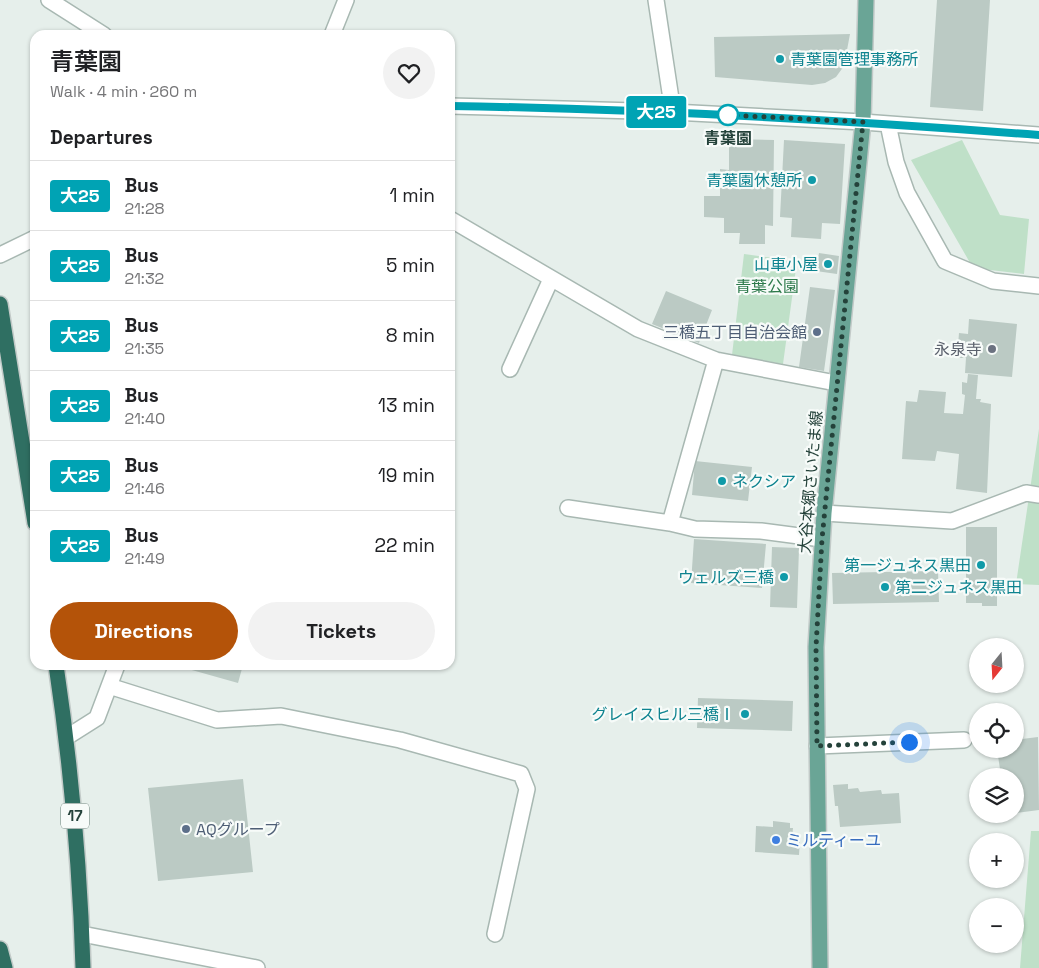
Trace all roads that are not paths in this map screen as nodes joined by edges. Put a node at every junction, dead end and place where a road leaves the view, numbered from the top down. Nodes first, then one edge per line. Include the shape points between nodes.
1 (49, 0) edge
2 (346, 0) edge
3 (656, 0) edge
4 (866, 0) edge
5 (96, 30) edge
6 (334, 30) edge
7 (455, 106) edge
8 (673, 112) junction
9 (863, 122) junction
10 (888, 124) junction
11 (1039, 135) edge
12 (455, 222) edge
13 (30, 240) edge
14 (0, 255) edge
15 (551, 279) junction
16 (1039, 286) edge
17 (0, 304) edge
18 (716, 360) junction
19 (510, 369) dead end
20 (836, 383) junction
21 (30, 492) edge
22 (1039, 495) edge
23 (568, 508) dead end
24 (824, 513) junction
25 (670, 523) junction
26 (822, 539) junction
27 (57, 670) edge
28 (116, 670) edge
29 (109, 686) junction
30 (67, 737) junction
31 (964, 740) dead end
32 (817, 746) junction
33 (82, 934) junction
34 (495, 934) dead end
35 (0, 949) edge
36 (5, 968) edge
37 (84, 968) edge
38 (257, 968) edge
39 (820, 968) edge

1 - 5 street
2 - 6 street
3 - 8 street
4 - 9 main road, 大谷本郷さいたま線
7 - 8 street
8 - 9 street
9 - 10 street
9 - 20 main road, 大谷本郷さいたま線
10 - 11 street
10 - 16 street via 907,193 945,261 993,281
12 - 15 street
13 - 14 street
15 - 18 street via 638,329
15 - 19 street
17 - 21 highway
18 - 20 street
18 - 25 street
20 - 24 main road, 大谷本郷さいたま線
22 - 24 street via 1026,493 952,521
23 - 25 street
24 - 26 main road, 大谷本郷さいたま線
25 - 26 street via 695,529 761,531
26 - 32 main road, 大谷本郷さいたま線 via 816,647
27 - 30 highway, 17
28 - 29 street
29 - 30 street via 97,718
29 - 34 street via 217,720 281,716 400,740 521,774 527,790
30 - 33 highway, 17
31 - 32 street
32 - 39 main road, 大谷本郷さいたま線
33 - 37 highway, 17
33 - 38 street
35 - 36 highway

